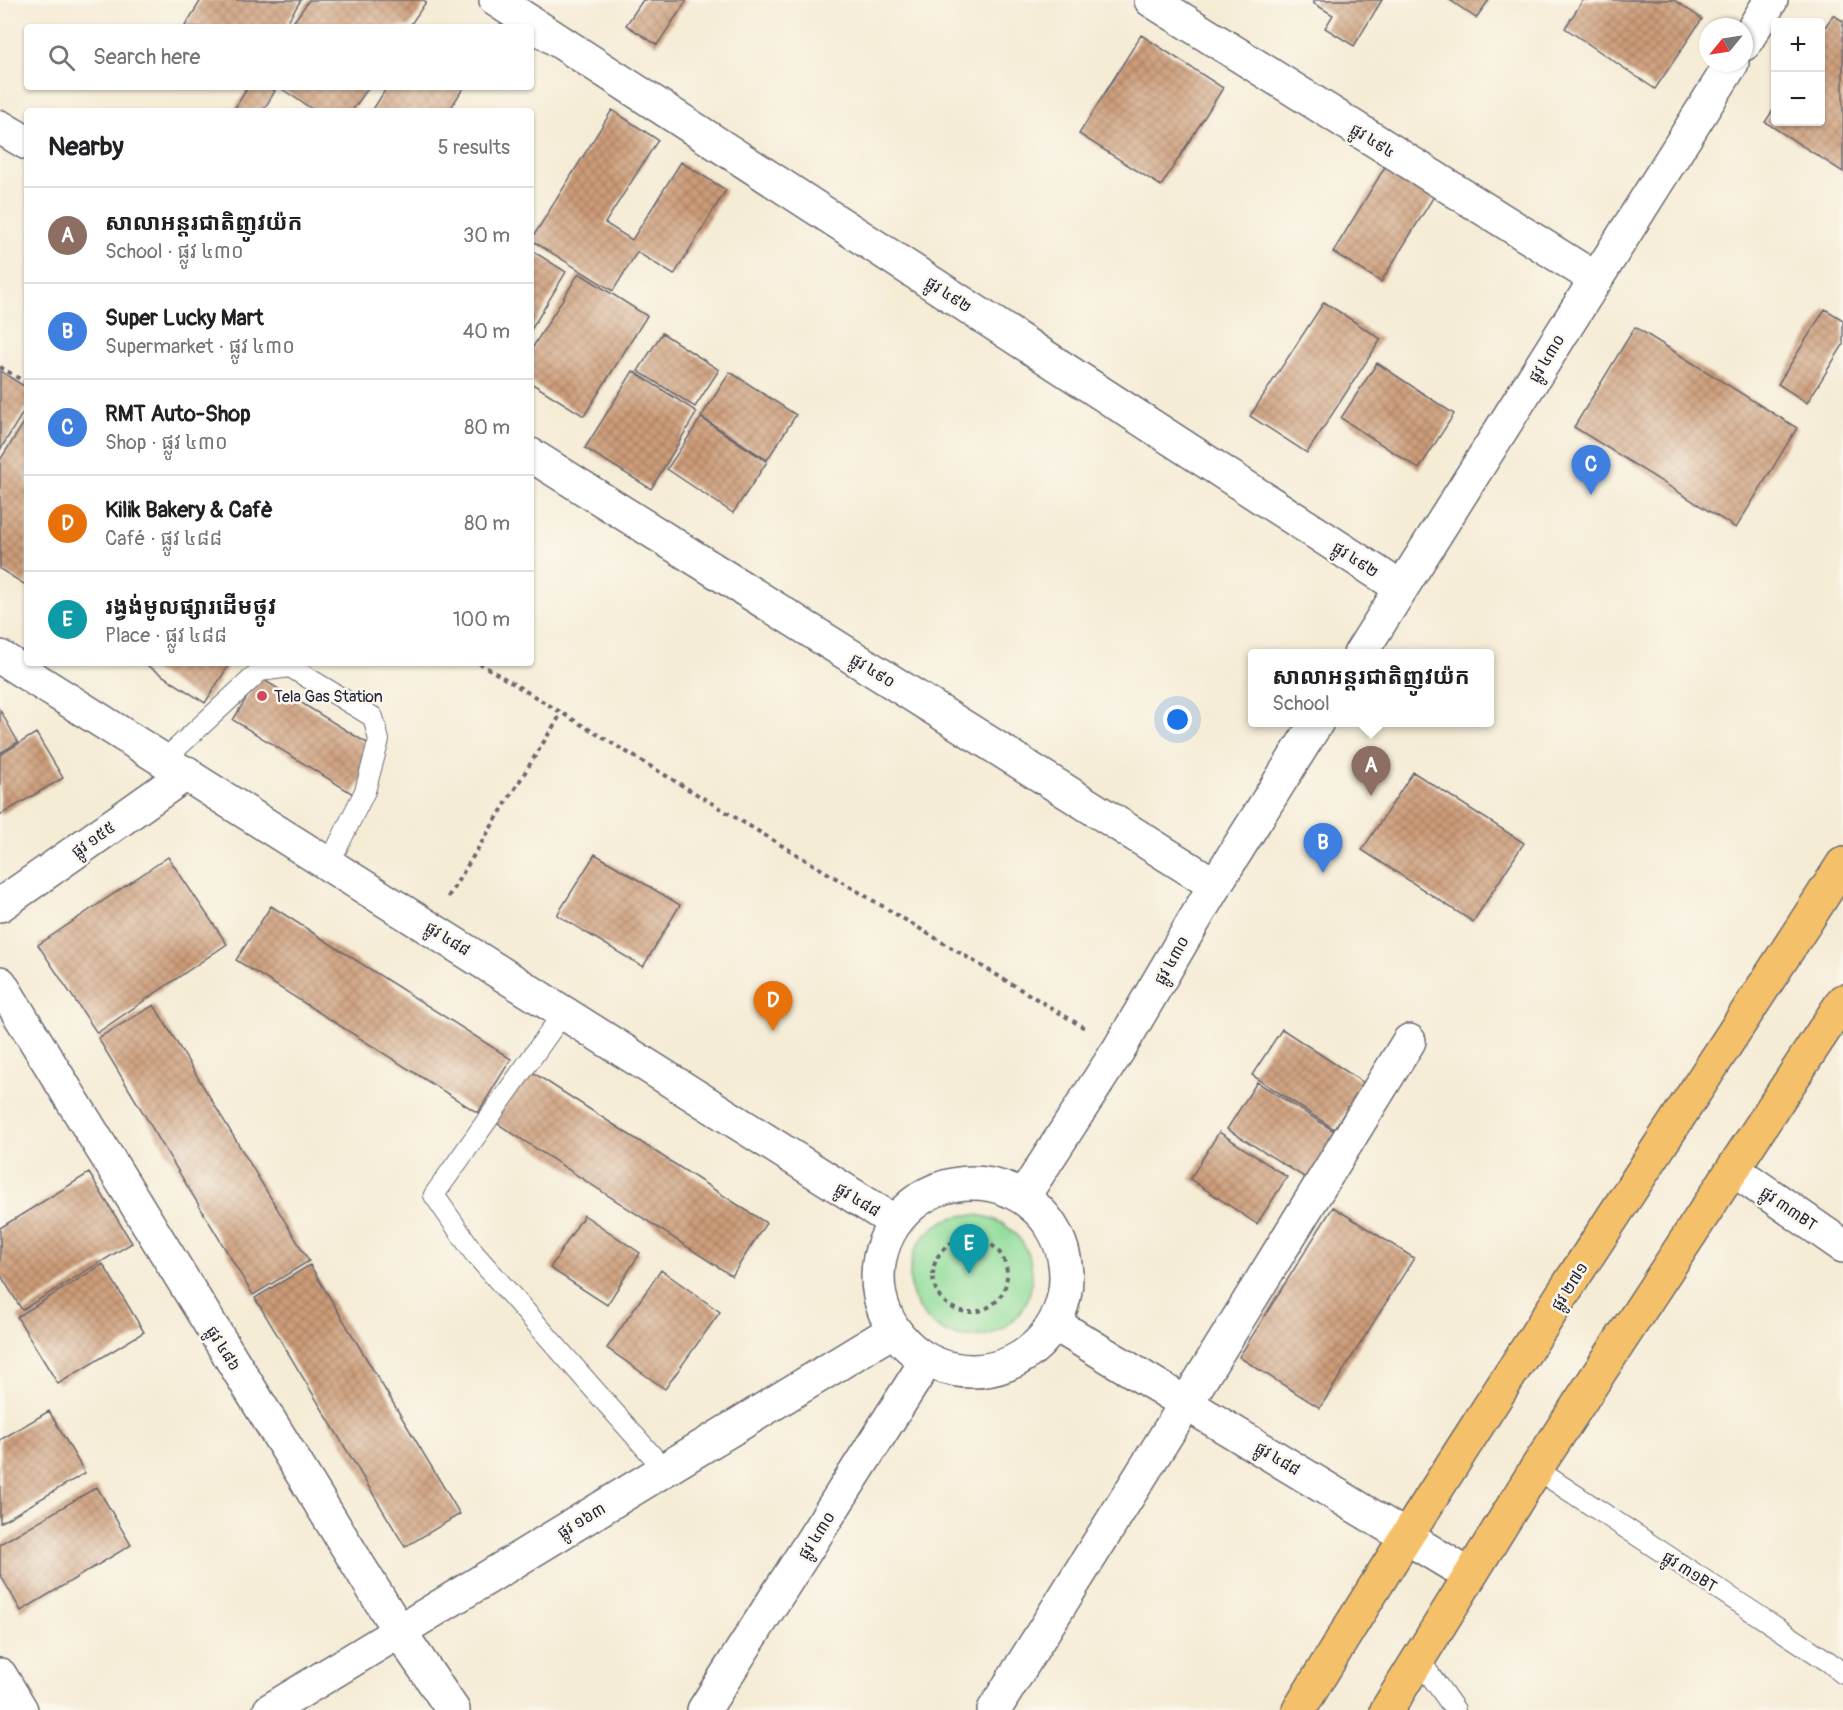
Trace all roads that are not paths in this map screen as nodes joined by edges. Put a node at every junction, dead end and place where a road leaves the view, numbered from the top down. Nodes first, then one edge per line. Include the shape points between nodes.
1 (496, 0) edge
2 (1151, 0) edge
3 (1771, 0) edge
4 (533, 24) edge
5 (534, 25) edge
6 (1753, 29) edge
7 (1726, 72) edge
8 (0, 127) edge
9 (24, 141) edge
10 (1596, 279) junction
11 (534, 456) edge
12 (1401, 588) junction
13 (1363, 649) edge
14 (2, 660) edge
15 (1314, 727) edge
16 (176, 766) junction
17 (329, 864) junction
18 (1843, 864) edge
19 (1215, 885) junction
20 (0, 905) edge
21 (0, 983) edge
22 (1843, 1001) edge
23 (564, 1012) junction
24 (1409, 1041) dead end
25 (1734, 1170) junction
26 (1023, 1197) junction
27 (895, 1222) junction
28 (1843, 1246) edge
29 (1055, 1324) junction
30 (894, 1330) junction
31 (927, 1360) junction
32 (1187, 1402) junction
33 (664, 1469) junction
34 (1536, 1469) junction
35 (1405, 1535) junction
36 (1469, 1575) junction
37 (399, 1632) junction
38 (1418, 1658) junction
39 (1843, 1674) edge
40 (0, 1675) edge
41 (21, 1710) edge
42 (270, 1710) edge
43 (453, 1710) edge
44 (704, 1710) edge
45 (994, 1710) edge
46 (1299, 1710) edge
47 (1387, 1710) edge
48 (1455, 1710) edge

1 - 4 street, ផ្លូវ ៤៩២
2 - 10 street, ផ្លូវ ៤៩៤
3 - 6 street
5 - 12 street, ផ្លូវ ៤៩២
7 - 10 street, ផ្លូវ ៤៣០
8 - 9 street
10 - 12 street, ផ្លូវ ៤៣០
11 - 19 street, ផ្លូវ ៤៩០
12 - 13 street, ផ្លូវ ៤៣០
14 - 16 street, ផ្លូវ ៤៨៨
15 - 19 street, ផ្លូវ ៤៣០
16 - 17 street, ផ្លូវ ៤៨៨
16 - 17 lane via 260,671 290,667 374,717 379,740 365,791
16 - 20 street, ផ្លូវ ១៥៥
17 - 23 street, ផ្លូវ ៤៨៨
18 - 35 main road, ផ្លូវ ២៧១
19 - 26 street, ផ្លូវ ៤៣០ via 1119,1049
21 - 37 street, ផ្លូវ ៤៨៦
22 - 25 main road
23 - 27 street, ផ្លូវ ៤៨៨
23 - 33 lane via 434,1195 474,1253
24 - 32 street
25 - 28 street, ផ្លូវ ៣៣BT
25 - 34 main road
26 - 27 street via 978,1182 954,1183 917,1200
26 - 29 street via 1044,1216 1059,1241 1067,1268 1065,1297
27 - 30 street via 882,1248 877,1276 881,1304
29 - 31 street via 1041,1343 1021,1359 999,1368 975,1372 950,1369
29 - 32 street, ផ្លូវ ៤៨៨
30 - 31 street via 909,1348
30 - 33 street, ផ្លូវ ១៦៣
31 - 44 street, ផ្លូវ ៤៣០
32 - 35 street, ផ្លូវ ៤៨៨
32 - 45 street
33 - 37 street, ផ្លូវ ១៦៣
34 - 36 main road
34 - 39 lane, ផ្លូវ ៣១BT
35 - 36 street, ផ្លូវ ៤៨៨
35 - 46 main road, ផ្លូវ ២៧១
36 - 38 main road
37 - 42 street, ផ្លូវ ១៦៣
37 - 43 street, ផ្លូវ ៤៨៦
38 - 47 main road
38 - 48 lane
40 - 41 street

